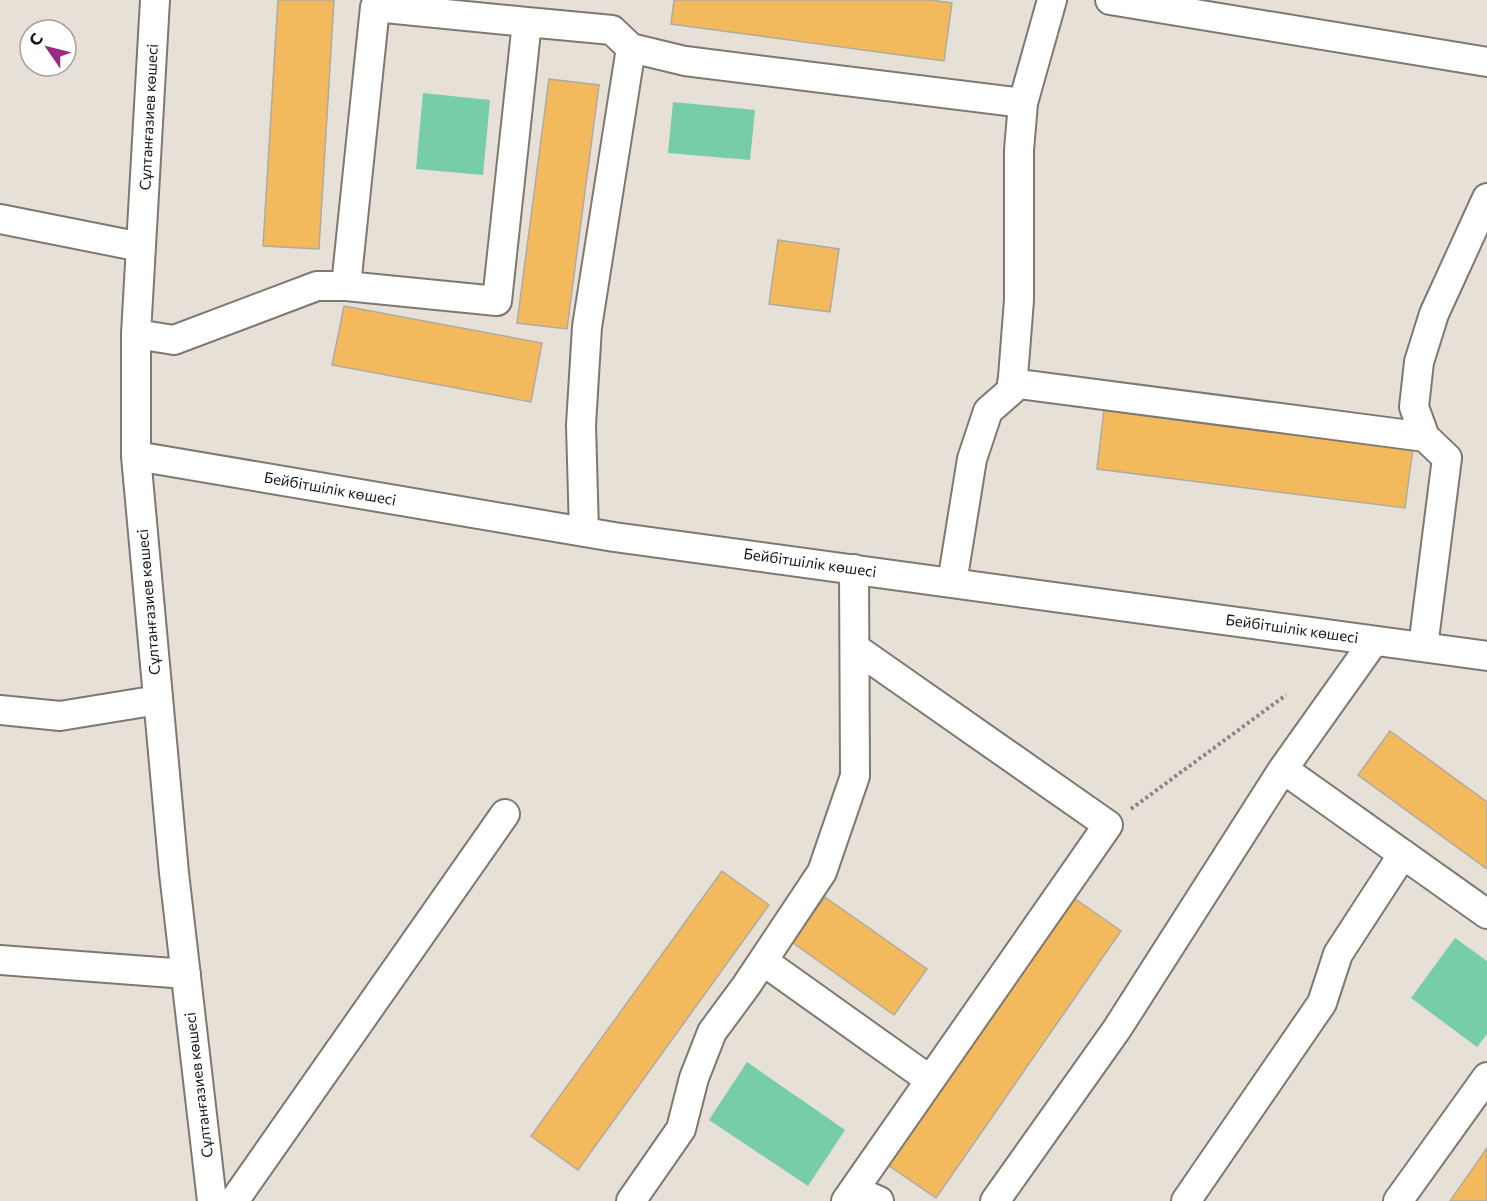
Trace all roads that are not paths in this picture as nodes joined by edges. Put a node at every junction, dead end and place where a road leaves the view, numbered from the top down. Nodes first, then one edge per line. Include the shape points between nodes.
1 (155, 0) edge
2 (1052, 0) edge
3 (1110, 0) edge
4 (527, 22) junction
5 (631, 48) junction
6 (1487, 62) edge
7 (1023, 103) junction
8 (1487, 198) edge
9 (0, 219) edge
10 (141, 247) junction
11 (346, 286) junction
12 (136, 334) junction
13 (1012, 383) junction
14 (1425, 437) junction
15 (136, 456) junction
16 (584, 532) junction
17 (854, 569) junction
18 (952, 583) junction
19 (1374, 640) junction
20 (1423, 647) junction
21 (855, 648) junction
22 (1487, 656) edge
23 (158, 700) junction
24 (0, 710) edge
25 (1283, 769) junction
26 (505, 814) dead end
27 (1403, 854) junction
28 (1487, 914) edge
29 (0, 960) edge
30 (763, 961) junction
31 (186, 974) junction
32 (1487, 1077) edge
33 (930, 1080) junction
34 (860, 1197) edge
35 (212, 1201) edge
36 (234, 1201) edge
37 (631, 1201) edge
38 (995, 1201) edge
39 (1186, 1201) edge
40 (1398, 1201) edge

1 - 10 street, Сұлтанғазиев көшесі
2 - 7 street
3 - 6 street
4 - 5 street via 612,30
4 - 11 street via 497,301
4 - 11 street via 375,7
5 - 7 street via 685,61
5 - 16 street via 587,327 581,425
7 - 13 street via 1019,150 1019,300
8 - 14 street via 1434,314 1419,362 1413,407
9 - 10 street
10 - 12 street, Сұлтанғазиев көшесі
11 - 12 street via 316,286 174,340
12 - 15 street, Сұлтанғазиев көшесі
13 - 14 street
13 - 18 street via 1012,390 988,411 972,459
14 - 20 street via 1447,458
15 - 16 street, Бейбітшілік көшесі
15 - 23 street, Сұлтанғазиев көшесі
16 - 17 street, Бейбітшілік көшесі
17 - 18 street, Бейбітшілік көшесі
17 - 21 street
18 - 19 street, Бейбітшілік көшесі
19 - 20 street, Бейбітшілік көшесі
19 - 25 street
20 - 22 street, Бейбітшілік көшесі
21 - 30 street via 855,777 822,872
21 - 33 street via 1108,825
23 - 24 street via 60,716
23 - 31 street, Сұлтанғазиев көшесі
25 - 27 street
25 - 38 street via 1117,1029
26 - 36 street
27 - 28 street
27 - 39 street via 1338,954 1322,1003
29 - 31 street
30 - 33 street
30 - 37 street via 712,1032 694,1078 681,1129
31 - 35 street, Сұлтанғазиев көшесі
32 - 40 street
33 - 34 street

